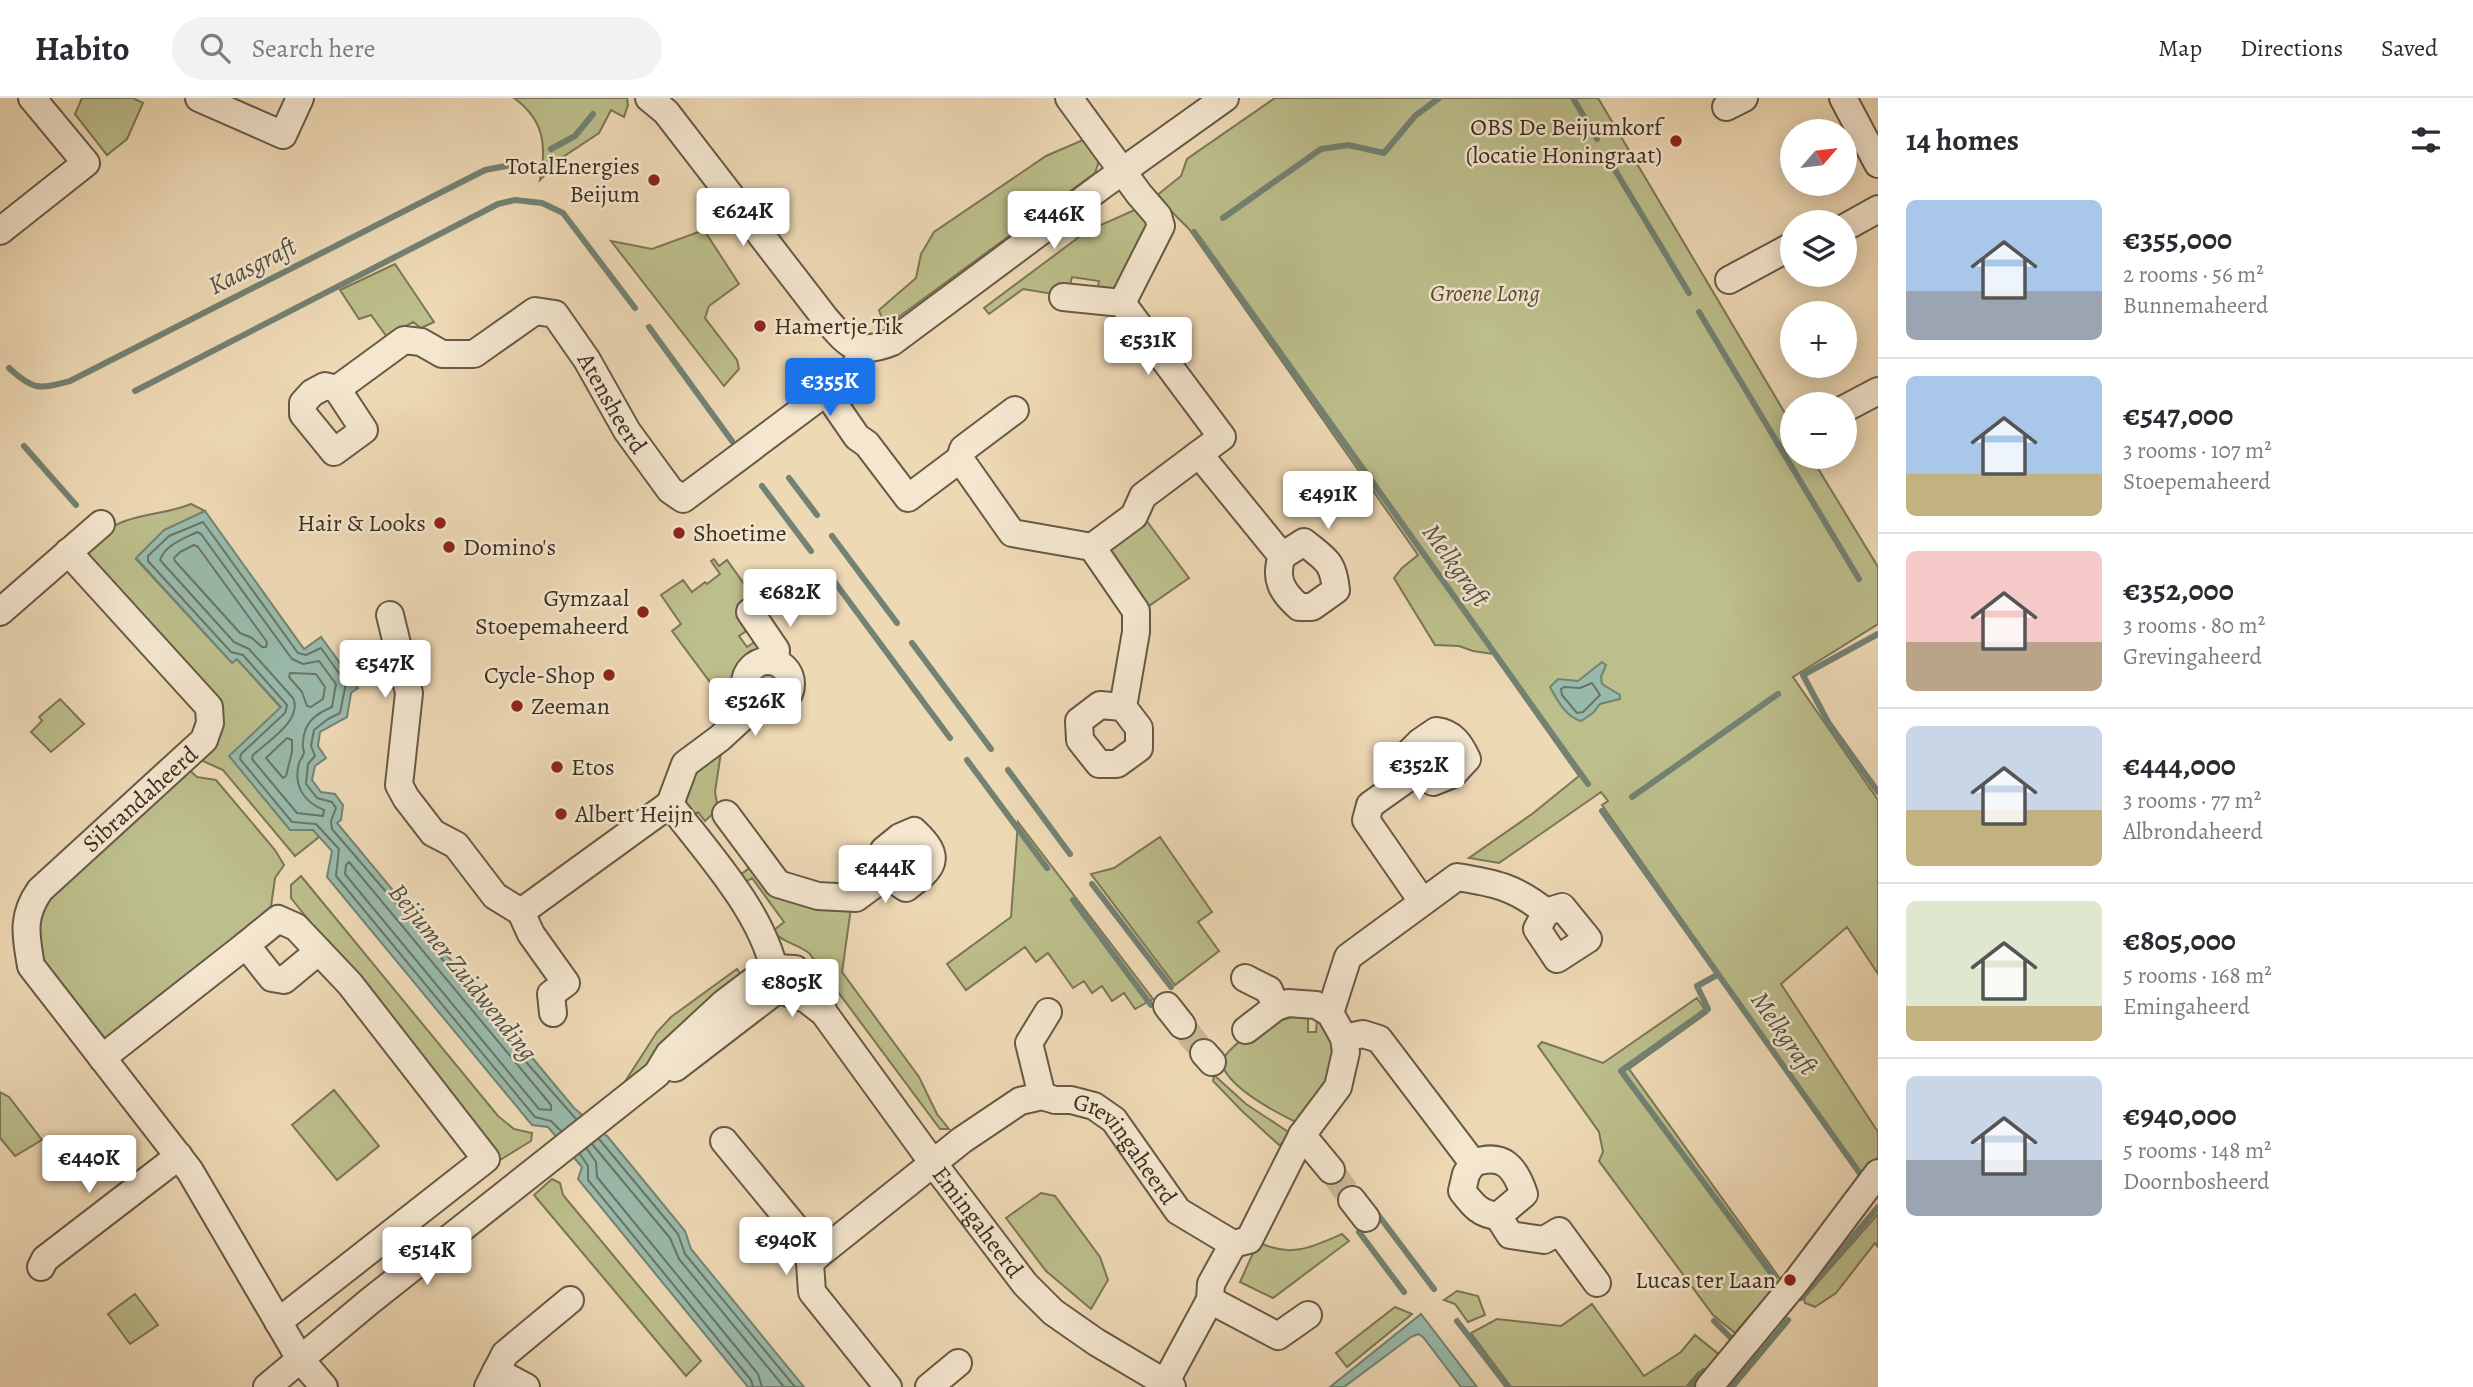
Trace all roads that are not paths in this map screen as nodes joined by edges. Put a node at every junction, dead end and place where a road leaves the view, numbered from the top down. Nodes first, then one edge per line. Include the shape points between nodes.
1 (199, 98) edge
2 (300, 98) edge
3 (649, 98) edge
4 (1069, 98) edge
5 (1225, 98) edge
6 (1843, 98) edge
7 (45, 103) edge
8 (1877, 161) edge
9 (1123, 172) junction
10 (1878, 209) edge
11 (1857, 221) edge
12 (0, 231) edge
13 (1780, 252) edge
14 (1728, 279) dead end
15 (1063, 297) dead end
16 (1122, 303) junction
17 (862, 349) junction
18 (337, 389) dead end
19 (1878, 391) edge
20 (825, 392) junction
21 (1857, 402) edge
22 (1015, 410) dead end
23 (1199, 454) junction
24 (960, 459) junction
25 (101, 524) dead end
26 (1092, 547) junction
27 (68, 552) junction
28 (1282, 556) dead end
29 (1, 610) edge
30 (750, 612) dead end
31 (390, 615) dead end
32 (1124, 707) dead end
33 (1418, 771) dead end
34 (670, 804) junction
35 (726, 814) dead end
36 (756, 855) junction
37 (887, 875) dead end
38 (727, 879) junction
39 (1422, 901) junction
40 (521, 912) junction
41 (1546, 912) dead end
42 (246, 945) junction
43 (319, 951) junction
44 (1245, 978) dead end
45 (777, 979) junction
46 (1276, 1007) junction
47 (552, 1013) dead end
48 (1048, 1013) dead end
49 (1330, 1013) junction
50 (1246, 1030) dead end
51 (1344, 1038) junction
52 (103, 1058) junction
53 (1042, 1097) junction
54 (1302, 1135) junction
55 (723, 1141) dead end
56 (179, 1156) junction
57 (933, 1163) junction
58 (1473, 1163) junction
59 (1331, 1170) tunnel mouth
60 (1878, 1173) edge
61 (1498, 1216) junction
62 (1233, 1244) junction
63 (818, 1255) junction
64 (41, 1266) dead end
65 (1597, 1283) dead end
66 (570, 1300) dead end
67 (1210, 1300) junction
68 (1308, 1315) dead end
69 (278, 1322) junction
70 (300, 1359) junction
71 (958, 1363) dead end
72 (492, 1379) edge
73 (1167, 1386) edge
74 (267, 1387) edge
75 (324, 1387) edge
76 (526, 1387) edge
77 (888, 1387) edge
78 (929, 1387) edge
79 (1709, 1387) edge

1 - 2 street via 283,135
3 - 17 street via 692,144 825,318 849,345
4 - 9 street
5 - 9 street
6 - 8 street
7 - 12 street via 86,163
9 - 16 street via 1161,226
9 - 17 street via 892,342
10 - 11 street
13 - 14 street
15 - 16 street
16 - 23 street via 1223,437
17 - 20 street, Atensheerd via 855,367
18 - 20 street, Atensheerd via 404,340 421,342 442,354 474,354 535,311 555,314 627,431 670,490 683,499
19 - 21 street
20 - 24 street via 908,498
22 - 24 street via 962,449
23 - 26 street via 1143,496 1133,516
23 - 28 street
24 - 26 street via 1012,533
25 - 27 street
26 - 32 street via 1136,611
27 - 29 street
27 - 52 street, Sibrandaheerd via 209,707 211,723 204,740 40,890 30,905 26,934 32,966
30 - 34 street via 776,650 775,662 760,662 749,671 747,692 757,704 685,764
31 - 40 street via 409,693 399,785 433,833 456,845 495,896
33 - 39 street via 1370,805 1366,820
34 - 38 street
34 - 40 street
35 - 36 street
36 - 37 street via 778,884 818,897 856,898
36 - 38 street
38 - 45 street via 756,922
39 - 41 street via 1457,877 1501,885
39 - 49 street via 1348,957
40 - 47 street via 566,983 551,994
42 - 43 street via 278,919 296,927
42 - 43 street via 272,978 284,980
42 - 52 street
43 - 69 street via 351,985 486,1159
44 - 46 street via 1269,990
45 - 57 street, Emingaheerd via 824,1013
45 - 70 street via 724,1003 669,1054 657,1074 612,1112
46 - 49 street via 1316,1005
46 - 50 street
48 - 53 street, Grevingaheerd via 1028,1043
49 - 51 street
51 - 54 street via 1346,1052 1338,1087
51 - 58 street via 1363,1034 1379,1039
52 - 56 street, Sibrandaheerd
53 - 57 street, Grevingaheerd via 1020,1101
53 - 62 street, Grevingaheerd via 1094,1106 1114,1120 1178,1211
54 - 59 street
54 - 62 street via 1248,1240
55 - 63 street
56 - 64 street
56 - 69 street, Sibrandaheerd
57 - 63 street, Grevingaheerd
57 - 73 street, Emingaheerd via 1025,1284 1053,1312
58 - 61 street via 1462,1191 1475,1209
58 - 61 street via 1488,1158 1508,1164 1517,1176 1524,1194
60 - 79 street
61 - 65 street via 1510,1235 1545,1240 1559,1231
62 - 67 street via 1211,1284
63 - 77 street via 810,1263 812,1292
66 - 72 street via 505,1354
67 - 68 street via 1278,1336
67 - 73 street
69 - 70 street, Sibrandaheerd
70 - 74 street
70 - 75 street, Sibrandaheerd
71 - 78 street
72 - 76 street

